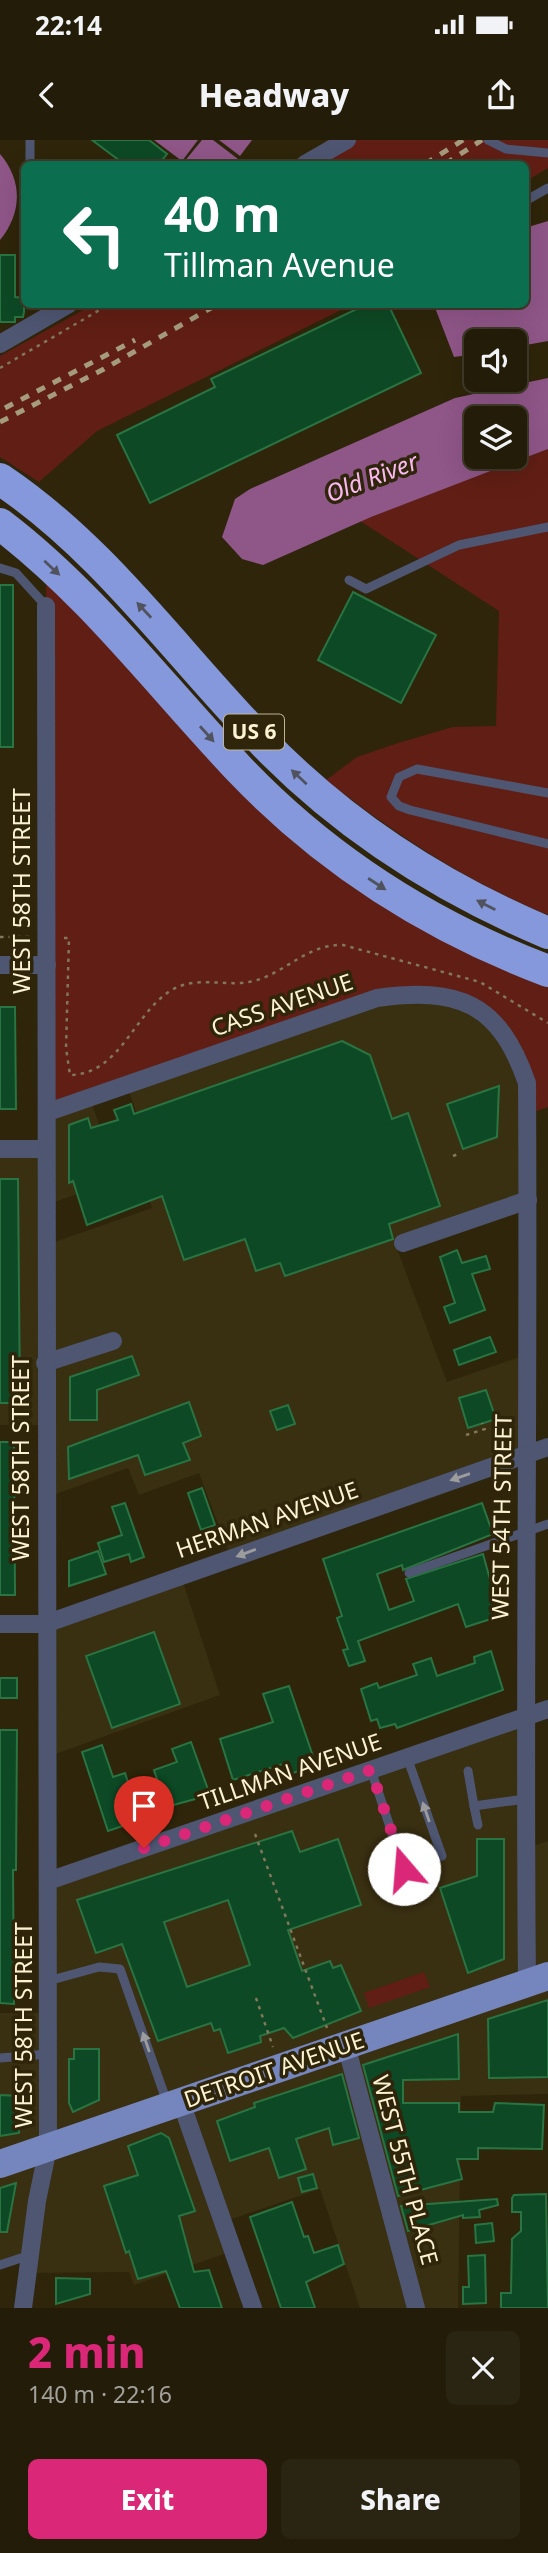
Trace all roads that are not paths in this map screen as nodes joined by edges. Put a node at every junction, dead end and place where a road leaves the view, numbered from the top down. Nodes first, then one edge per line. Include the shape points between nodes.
1 (30, 140) edge
2 (347, 140) edge
3 (488, 140) edge
4 (548, 153) edge
5 (30, 161) edge
6 (310, 161) edge
7 (548, 188) edge
8 (529, 199) edge
9 (61, 308) edge
10 (0, 344) edge
11 (0, 479) edge
12 (0, 524) edge
13 (548, 527) edge
14 (0, 568) edge
15 (349, 580) dead end
16 (46, 606) joint
17 (548, 793) edge
18 (548, 844) edge
19 (548, 933) edge
20 (0, 965) edge
21 (47, 965) junction
22 (548, 971) edge
23 (517, 1054) joint
24 (48, 1112) junction
25 (0, 1149) edge
26 (45, 1149) junction
27 (528, 1200) junction
28 (403, 1243) dead end
29 (113, 1341) dead end
30 (45, 1363) junction
31 (548, 1447) edge
32 (528, 1454) junction
33 (548, 1524) edge
34 (527, 1532) junction
35 (409, 1573) dead end
36 (0, 1624) edge
37 (45, 1624) junction
38 (548, 1709) edge
39 (524, 1717) junction
40 (407, 1757) junction
41 (371, 1770) junction
42 (468, 1771) dead end
43 (525, 1799) junction
44 (474, 1806) junction
45 (478, 1825) dead end
46 (48, 1881) junction
47 (538, 1979) edge
48 (48, 1981) junction
49 (337, 2037) junction
50 (48, 2054) junction
51 (0, 2058) edge
52 (174, 2104) junction
53 (48, 2148) junction
54 (0, 2164) edge
55 (30, 2255) junction
56 (0, 2265) edge
57 (23, 2308) edge
58 (253, 2308) edge
59 (416, 2308) edge

1 - 5 lane
2 - 6 street
3 - 4 lane via 506,149
7 - 8 lane
9 - 10 street
19 -> 11 highway, US 6 via 433,877 321,796 257,736 96,559
12 -> 22 highway, US 6 via 80,594 242,773 311,835 360,873 442,924
13 - 15 lane via 459,545 366,589
14 - 16 lane via 16,573
16 - 21 street, WEST 58TH STREET
17 - 18 lane via 417,769 400,777 391,797 410,810
20 - 21 street
21 - 24 street, WEST 58TH STREET
23 - 24 street, CASS AVENUE via 498,1026 463,1002 419,993 377,998
23 - 27 street, WEST 54TH STREET via 527,1083
24 - 26 street, WEST 58TH STREET
25 - 26 street
26 - 30 street, WEST 58TH STREET
27 - 28 street
27 - 32 street, WEST 54TH STREET
29 - 30 street
30 - 37 street, WEST 58TH STREET
31 - 32 street, HERMAN AVENUE
32 - 34 street, WEST 54TH STREET
32 -> 37 street, HERMAN AVENUE
33 - 34 lane
34 - 35 lane
34 - 39 street, WEST 54TH STREET
36 - 37 street, HERMAN AVENUE
37 - 46 street, WEST 58TH STREET
38 - 39 street, TILLMAN AVENUE
39 - 40 street, TILLMAN AVENUE
39 - 43 street, WEST 54TH STREET
40 - 41 street, TILLMAN AVENUE
41 -> 40 lane via 404,1869 442,1856
41 - 46 street, TILLMAN AVENUE
42 - 44 lane
43 - 44 lane
43 - 47 street, WEST 54TH STREET
44 - 45 lane
46 - 48 street, WEST 58TH STREET
47 - 49 main road, DETROIT AVENUE
48 - 50 street, WEST 58TH STREET
52 -> 48 lane via 120,1969 99,1967
49 - 52 main road, DETROIT AVENUE
49 - 59 street, WEST 55TH PLACE
50 - 51 lane
50 - 53 street, WEST 58TH STREET
52 - 53 main road, DETROIT AVENUE
52 - 58 street
53 - 54 main road, DETROIT AVENUE
53 - 55 street, WEST 58TH STREET
55 - 56 lane
55 - 57 street, WEST 58TH STREET

